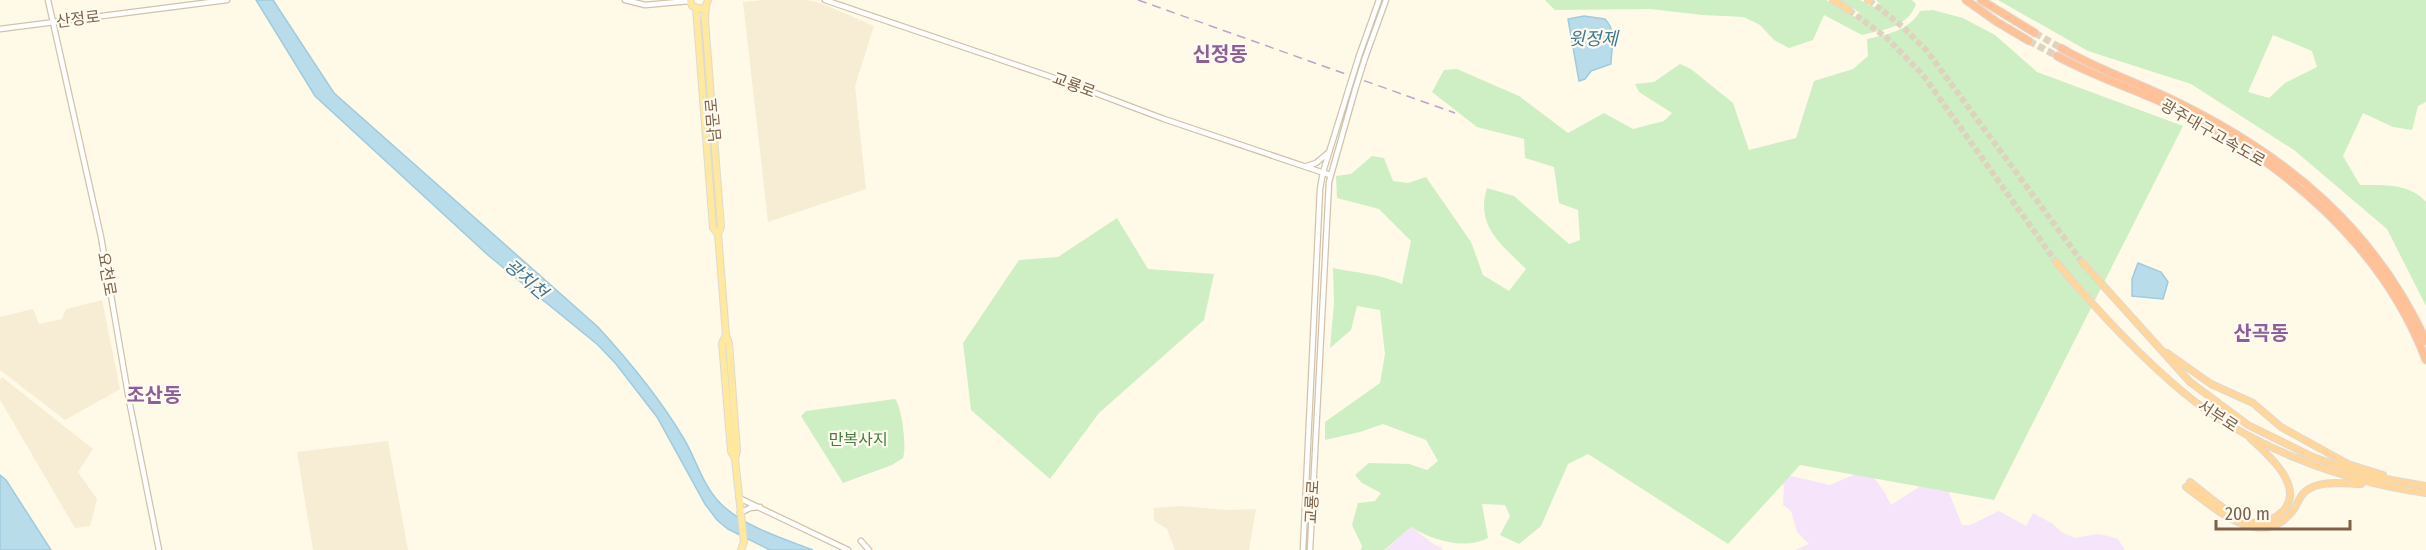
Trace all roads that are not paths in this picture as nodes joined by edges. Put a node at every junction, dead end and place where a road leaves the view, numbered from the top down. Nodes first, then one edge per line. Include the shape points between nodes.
1 (48, 0) edge
2 (227, 0) edge
3 (625, 0) edge
4 (825, 0) edge
5 (1379, 0) edge
6 (1386, 0) edge
7 (1833, 0) edge
8 (1966, 0) edge
9 (1981, 0) edge
10 (690, 1) edge
11 (707, 3) edge
12 (696, 8) junction
13 (1849, 10) tunnel mouth
14 (53, 22) junction
15 (0, 29) edge
16 (2035, 33) tunnel mouth
17 (2029, 41) tunnel mouth
18 (2061, 48) tunnel mouth
19 (2057, 56) tunnel mouth
20 (704, 57) junction
21 (1362, 57) junction
22 (1329, 152) junction
23 (1305, 166) junction
24 (1323, 172) junction
25 (1330, 174) junction
26 (2056, 262) tunnel mouth
27 (2082, 262) tunnel mouth
28 (2426, 341) edge
29 (2157, 345) junction
30 (2426, 360) edge
31 (2242, 432) junction
32 (2371, 483) junction
33 (2407, 483) junction
34 (2426, 486) edge
35 (2426, 493) edge
36 (739, 498) junction
37 (760, 507) junction
38 (741, 514) junction
39 (861, 541) dead end
40 (744, 542) junction
41 (159, 550) edge
42 (741, 550) edge
43 (748, 550) edge
44 (848, 550) edge
45 (869, 550) edge
46 (1303, 550) edge
47 (1310, 550) edge

1 - 14 street, 요천로
2 - 14 street, 산정로
3 - 10 street via 645,5
4 - 23 street, 교룡로
5 - 21 street
6 - 21 street
7 - 13 highway
8 - 17 highway
9 - 16 highway
10 - 12 main road
11 - 12 main road, 남문로
11 - 20 main road, 남문로
12 - 20 main road, 남문로
14 - 15 street, 산정로
14 - 41 street, 요천로 via 101,237
18 - 28 highway, 광주대구고속도로 via 2177,102 2275,159 2336,211 2366,243 2402,294
19 - 30 highway, 광주대구고속도로 via 2185,114 2259,156 2335,221 2363,254 2396,300
20 - 36 main road, 남문로 via 713,228 718,234 726,335 722,343 730,451 735,459
21 - 22 street, bridge
21 - 25 street, bridge
22 - 23 street
22 - 24 street
23 - 24 street, 교룡로
24 - 25 street, 교룡로
24 - 46 street, 교룡로
25 - 47 street, 교룡로
26 - 31 highway, 서부로 via 2122,336 2165,377
27 - 29 highway, 서부로
29 - 33 highway via 2211,384 2253,403 2281,427 2339,459
29 - 33 highway, 서부로 via 2190,382 2248,425 2313,457 2364,475
31 - 32 highway, 서부로 via 2311,464
31 - 32 highway via 2274,460 2285,476 2287,506 2276,518 2256,523 2245,520 2188,485 2245,526 2259,529 2279,524 2293,511 2299,495 2316,485
32 - 35 highway, 서부로
33 - 34 highway, 서부로
36 - 37 street
36 - 38 main road, 남문로
37 - 38 street
37 - 44 street
38 - 40 main road, 남문로
39 - 45 street
40 - 42 main road
40 - 43 main road

